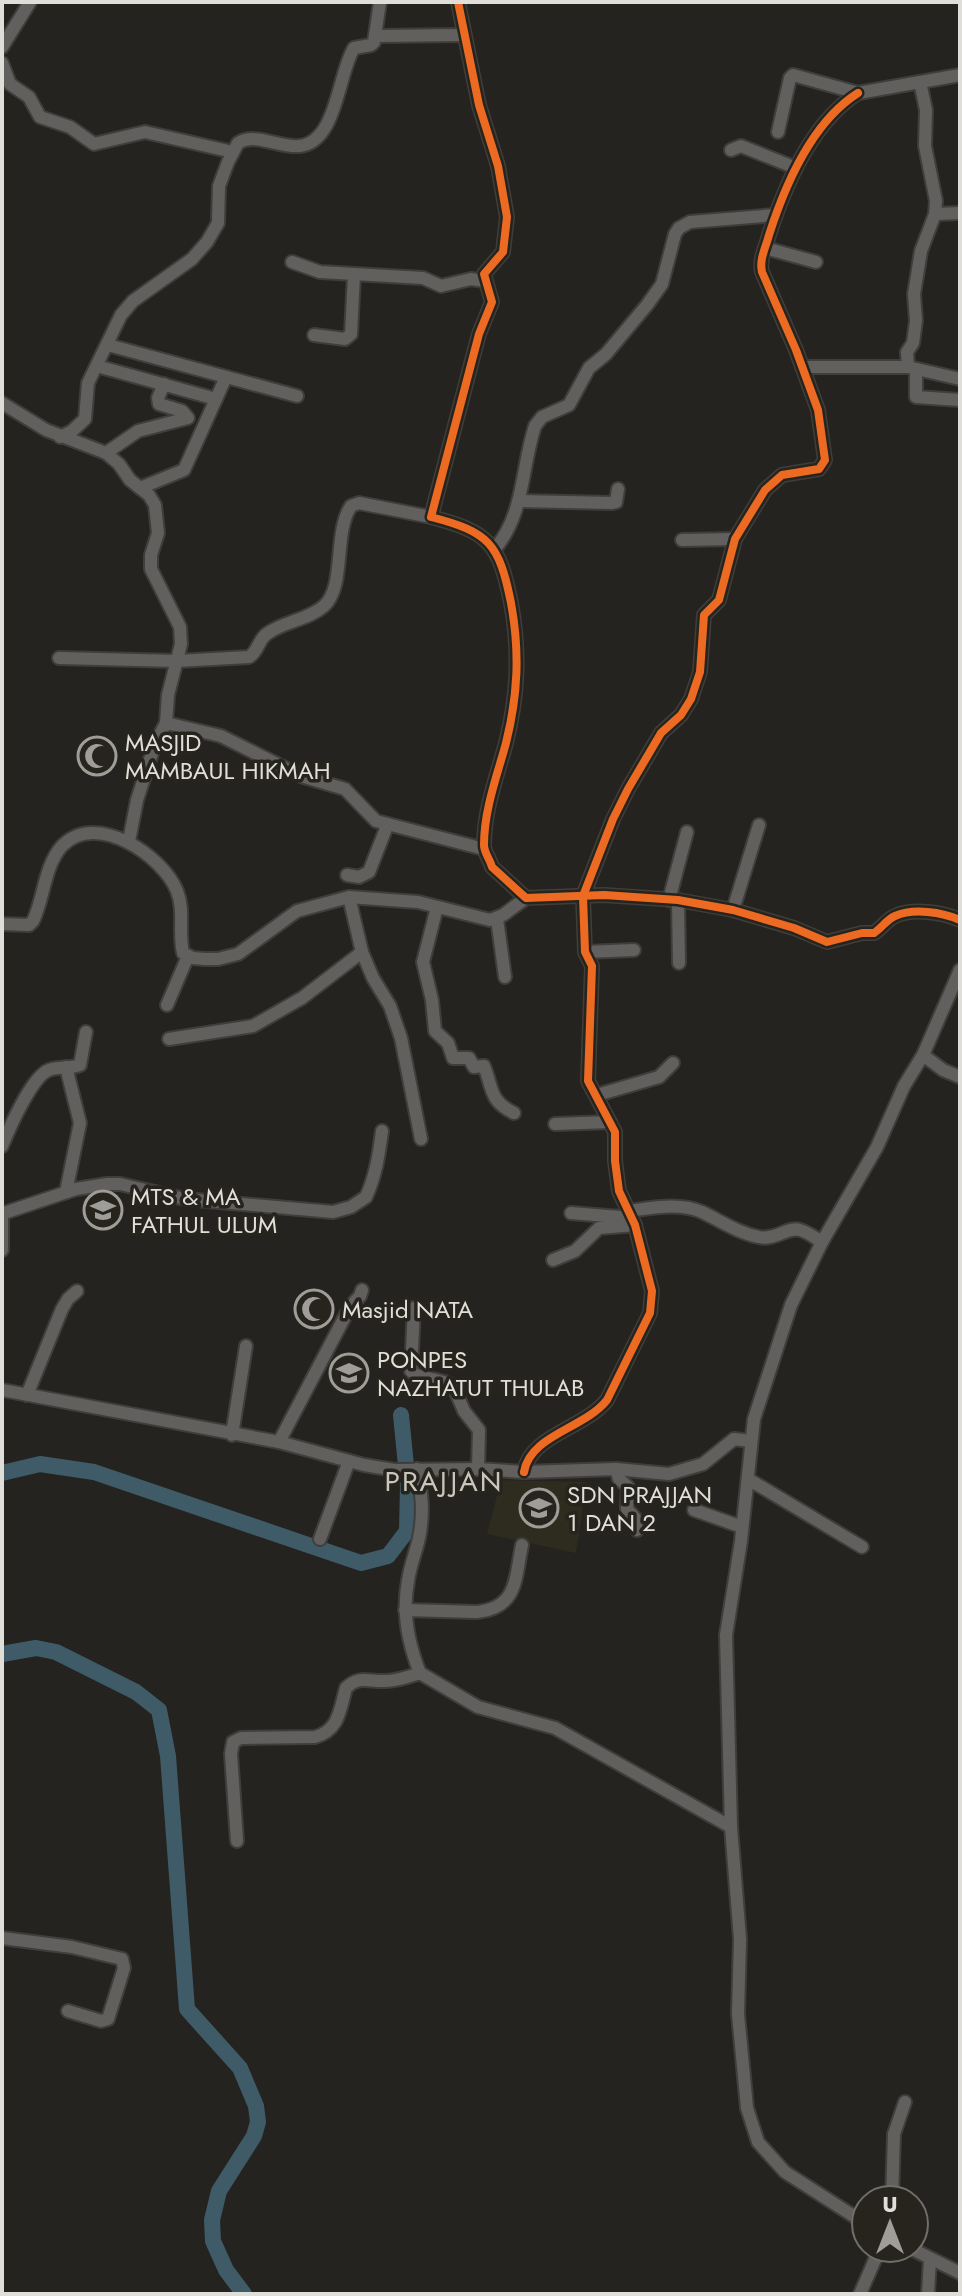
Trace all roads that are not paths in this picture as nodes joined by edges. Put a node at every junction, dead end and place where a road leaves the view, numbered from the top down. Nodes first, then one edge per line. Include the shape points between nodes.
1 (30, 2) edge
2 (380, 2) edge
3 (458, 2) edge
4 (463, 35) junction
5 (375, 36) junction
6 (2, 47) edge
7 (2, 63) edge
8 (960, 75) edge
9 (920, 82) junction
10 (858, 93) junction
11 (778, 132) dead end
12 (731, 150) dead end
13 (233, 152) junction
14 (796, 168) junction
15 (960, 213) edge
16 (935, 214) junction
17 (775, 215) junction
18 (765, 248) junction
19 (292, 262) dead end
20 (816, 262) dead end
21 (354, 275) junction
22 (485, 281) junction
23 (314, 335) dead end
24 (108, 345) junction
25 (97, 366) junction
26 (802, 367) junction
27 (912, 368) junction
28 (226, 377) junction
29 (960, 379) edge
30 (164, 384) junction
31 (297, 396) dead end
32 (216, 399) junction
33 (960, 400) edge
34 (2, 403) edge
35 (60, 437) junction
36 (106, 453) junction
37 (140, 488) junction
38 (618, 489) dead end
39 (520, 501) junction
40 (431, 517) junction
41 (735, 539) junction
42 (682, 540) dead end
43 (494, 550) junction
44 (59, 658) dead end
45 (177, 661) junction
46 (166, 723) junction
47 (759, 825) dead end
48 (387, 826) junction
49 (687, 832) dead end
50 (129, 841) junction
51 (484, 849) junction
52 (347, 875) dead end
53 (583, 896) junction
54 (349, 897) junction
55 (526, 898) junction
56 (674, 900) junction
57 (437, 907) junction
58 (733, 910) junction
59 (497, 919) junction
60 (960, 920) edge
61 (2, 924) edge
62 (634, 950) dead end
63 (362, 952) junction
64 (585, 952) junction
65 (188, 956) junction
66 (679, 963) dead end
67 (960, 970) edge
68 (505, 977) dead end
69 (167, 1005) dead end
70 (86, 1032) dead end
71 (169, 1039) dead end
72 (923, 1055) junction
73 (673, 1063) dead end
74 (66, 1067) junction
75 (960, 1077) edge
76 (597, 1095) junction
77 (514, 1113) dead end
78 (610, 1122) junction
79 (555, 1124) dead end
80 (382, 1131) dead end
81 (421, 1139) dead end
82 (2, 1146) edge
83 (66, 1192) junction
84 (3, 1213) edge
85 (571, 1213) dead end
86 (632, 1218) junction
87 (822, 1242) junction
88 (2, 1250) edge
89 (553, 1260) dead end
90 (362, 1290) dead end
91 (77, 1291) dead end
92 (414, 1308) dead end
93 (246, 1346) dead end
94 (2, 1390) edge
95 (27, 1395) junction
96 (232, 1435) junction
97 (751, 1441) junction
98 (279, 1442) junction
99 (349, 1461) junction
100 (414, 1469) junction
101 (478, 1469) junction
102 (616, 1469) junction
103 (524, 1472) junction
104 (748, 1479) junction
105 (694, 1510) dead end
106 (742, 1527) junction
107 (637, 1530) dead end
108 (320, 1539) dead end
109 (522, 1545) dead end
110 (862, 1547) dead end
111 (405, 1610) junction
112 (420, 1673) junction
113 (731, 1827) junction
114 (237, 1841) dead end
115 (2, 1938) edge
116 (68, 2011) dead end
117 (905, 2102) dead end
118 (894, 2184) edge
119 (850, 2214) edge
120 (930, 2259) edge
121 (873, 2264) edge
122 (930, 2264) edge
123 (960, 2273) edge
124 (860, 2294) edge
125 (928, 2294) edge

1 - 6 street
2 - 5 street
3 - 4 street
4 - 5 street
4 - 22 street via 507,217 503,252 486,270
5 - 13 street via 371,45 351,53 318,137 300,147 246,140
7 - 13 street via 10,84 29,97 40,117 70,127 94,144 145,132
8 - 9 street
9 - 10 street
9 - 16 street
10 - 11 street via 791,75
10 - 14 street via 829,119
12 - 14 street via 741,146
13 - 24 street via 219,186 218,223 207,242 133,301
14 - 17 street
15 - 16 street
16 - 27 street via 921,251 914,294 916,321 907,355
17 - 18 street
17 - 39 street via 690,222 679,228 662,284 647,305 589,368 569,405 535,426
18 - 20 street
18 - 26 street via 762,272
19 - 21 street via 320,272
21 - 22 street via 423,278 441,286
21 - 23 street via 351,334 345,339
22 - 40 street via 492,302
24 - 25 street
24 - 28 street
25 - 30 street
25 - 35 street via 86,390 85,419
26 - 27 street
26 - 41 street via 821,421 824,464 775,480
27 - 29 street
27 - 33 street via 916,397
28 - 31 street
28 - 32 street
30 - 32 street
30 - 36 street via 159,404 188,418 138,431
32 - 37 street via 184,470
34 - 35 street
35 - 36 street
36 - 37 street
37 - 45 street via 155,505 158,533 151,569 180,627
38 - 39 street via 612,503
39 - 43 street
40 - 43 street via 470,527
40 - 45 street via 359,503 351,506 343,520 327,604 264,635 249,657
41 - 42 street
41 - 53 street via 719,600 704,615 700,672 691,699 661,733 628,789
43 - 51 street via 508,590 519,665
44 - 45 street
45 - 46 street
46 - 48 street via 221,736 301,776 345,789 371,819
46 - 50 street via 144,778
47 - 58 street
48 - 51 street
48 - 52 street via 369,872
49 - 56 street
50 - 61 street via 108,834 73,837 60,848 33,921
50 - 65 street via 172,880 182,910 180,942
51 - 55 street via 492,867
53 - 55 street
53 - 56 street
53 - 64 street
54 - 57 street
54 - 63 street
54 - 65 street via 297,911 238,954 218,959
55 - 59 street
56 - 58 street
56 - 66 street
57 - 59 street
57 - 77 street via 423,962 435,1031 448,1043 453,1058 484,1066 493,1095
58 - 60 street via 827,942 874,933 904,913 943,913
59 - 68 street
62 - 64 street
63 - 71 street via 302,998 253,1026
63 - 81 street via 401,1038
64 - 76 street via 592,966 587,1073
65 - 69 street
67 - 72 street
70 - 74 street via 80,1065
72 - 75 street
72 - 87 street
73 - 76 street via 659,1077
74 - 82 street via 39,1076
74 - 83 street via 80,1121
76 - 78 street
78 - 79 street
78 - 86 street via 619,1191
80 - 83 street via 379,1163 366,1197 338,1211 185,1199 120,1184
83 - 84 street
84 - 88 street
85 - 86 street
86 - 87 street via 662,1207 684,1208 759,1237 799,1229
86 - 89 street via 599,1228 575,1251
86 - 103 street via 652,1291 650,1313 599,1411 528,1456
87 - 97 street via 791,1305
90 - 98 street
91 - 95 street via 62,1309
92 - 101 street via 411,1371 455,1390 479,1430
93 - 96 street
94 - 95 street
95 - 96 street
96 - 98 street
97 - 102 street via 734,1439 703,1464 669,1474
97 - 104 street
98 - 99 street
99 - 100 street
99 - 108 street
100 - 101 street
100 - 111 street via 422,1521
101 - 103 street
102 - 103 street
102 - 107 street via 628,1487 627,1509
104 - 106 street
104 - 110 street
105 - 106 street
106 - 113 street via 726,1635
109 - 111 street via 506,1602 487,1611
111 - 112 street
112 - 113 street via 478,1707 555,1728
112 - 114 street via 351,1683 333,1729 326,1734 233,1742
113 - 119 street via 740,1930 742,2079 751,2125 758,2142 785,2172
115 - 116 street via 122,1959 108,2019
117 - 118 street via 894,2134
120 - 123 street
121 - 124 street
122 - 125 street

